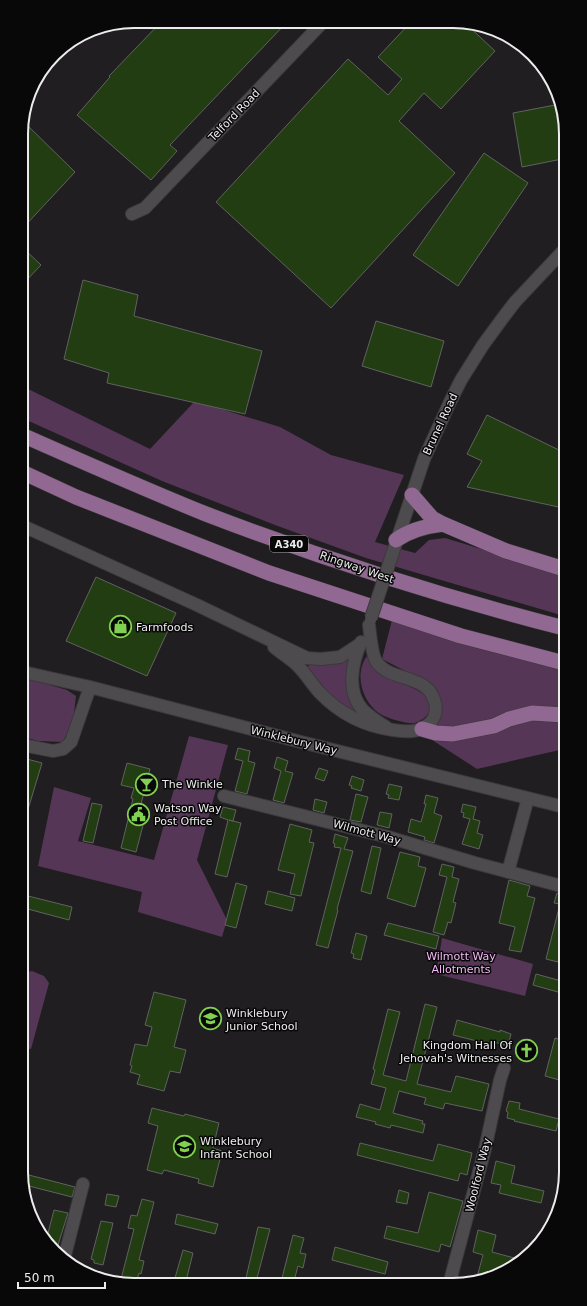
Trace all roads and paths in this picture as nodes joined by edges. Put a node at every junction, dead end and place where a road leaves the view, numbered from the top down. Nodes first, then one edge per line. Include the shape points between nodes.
1 (317, 28) edge
2 (132, 214) dead end
3 (559, 255) edge
4 (28, 438) edge
5 (28, 475) edge
6 (412, 495) junction
7 (443, 524) junction
8 (28, 528) edge
9 (396, 540) junction
10 (559, 567) edge
11 (370, 622) junction
12 (559, 627) edge
13 (254, 632) junction
14 (360, 644) junction
15 (559, 662) edge
16 (28, 673) edge
17 (90, 687) junction
18 (559, 715) edge
19 (422, 729) junction
20 (390, 730) junction
21 (28, 746) edge
22 (224, 796) dead end
23 (528, 798) junction
24 (559, 806) edge
25 (508, 872) junction
26 (559, 885) edge
27 (504, 1068) dead end
28 (83, 1184) dead end
29 (65, 1253) edge
30 (451, 1278) edge

1 - 2 street, Telford Road via 149,211
3 - 6 street, Brunel Road via 515,302 483,345 447,408 424,459
4 - 12 main road, Ringway West / A340 via 206,514 302,549 425,590
5 - 15 main road via 270,573 461,636
6 - 7 main road via 432,518
6 - 9 street, Brunel Road
7 - 9 main road via 405,534
7 - 10 main road via 506,551
8 - 13 street
9 - 11 street, Brunel Road, bridge
11 - 14 street, Brunel Road
11 - 19 street, Brunel Road via 376,662 383,669 428,689 432,695 436,709 434,716
13 - 14 street via 307,658 340,657
13 - 20 street via 298,666 329,702 356,720
14 - 20 street, Brunel Road via 353,675 355,696 364,710
16 - 17 street, Winklebury Way
17 - 21 street via 71,742 63,749 54,751
17 - 23 street, Winklebury Way
18 - 19 main road via 532,713 494,726 453,734
19 - 20 street via 412,732
22 - 25 street, Wilmott Way via 388,837
23 - 24 street, Winklebury Way
23 - 25 street
25 - 26 street, Wilmott Way
27 - 30 street, Woolford Way
28 - 29 street

